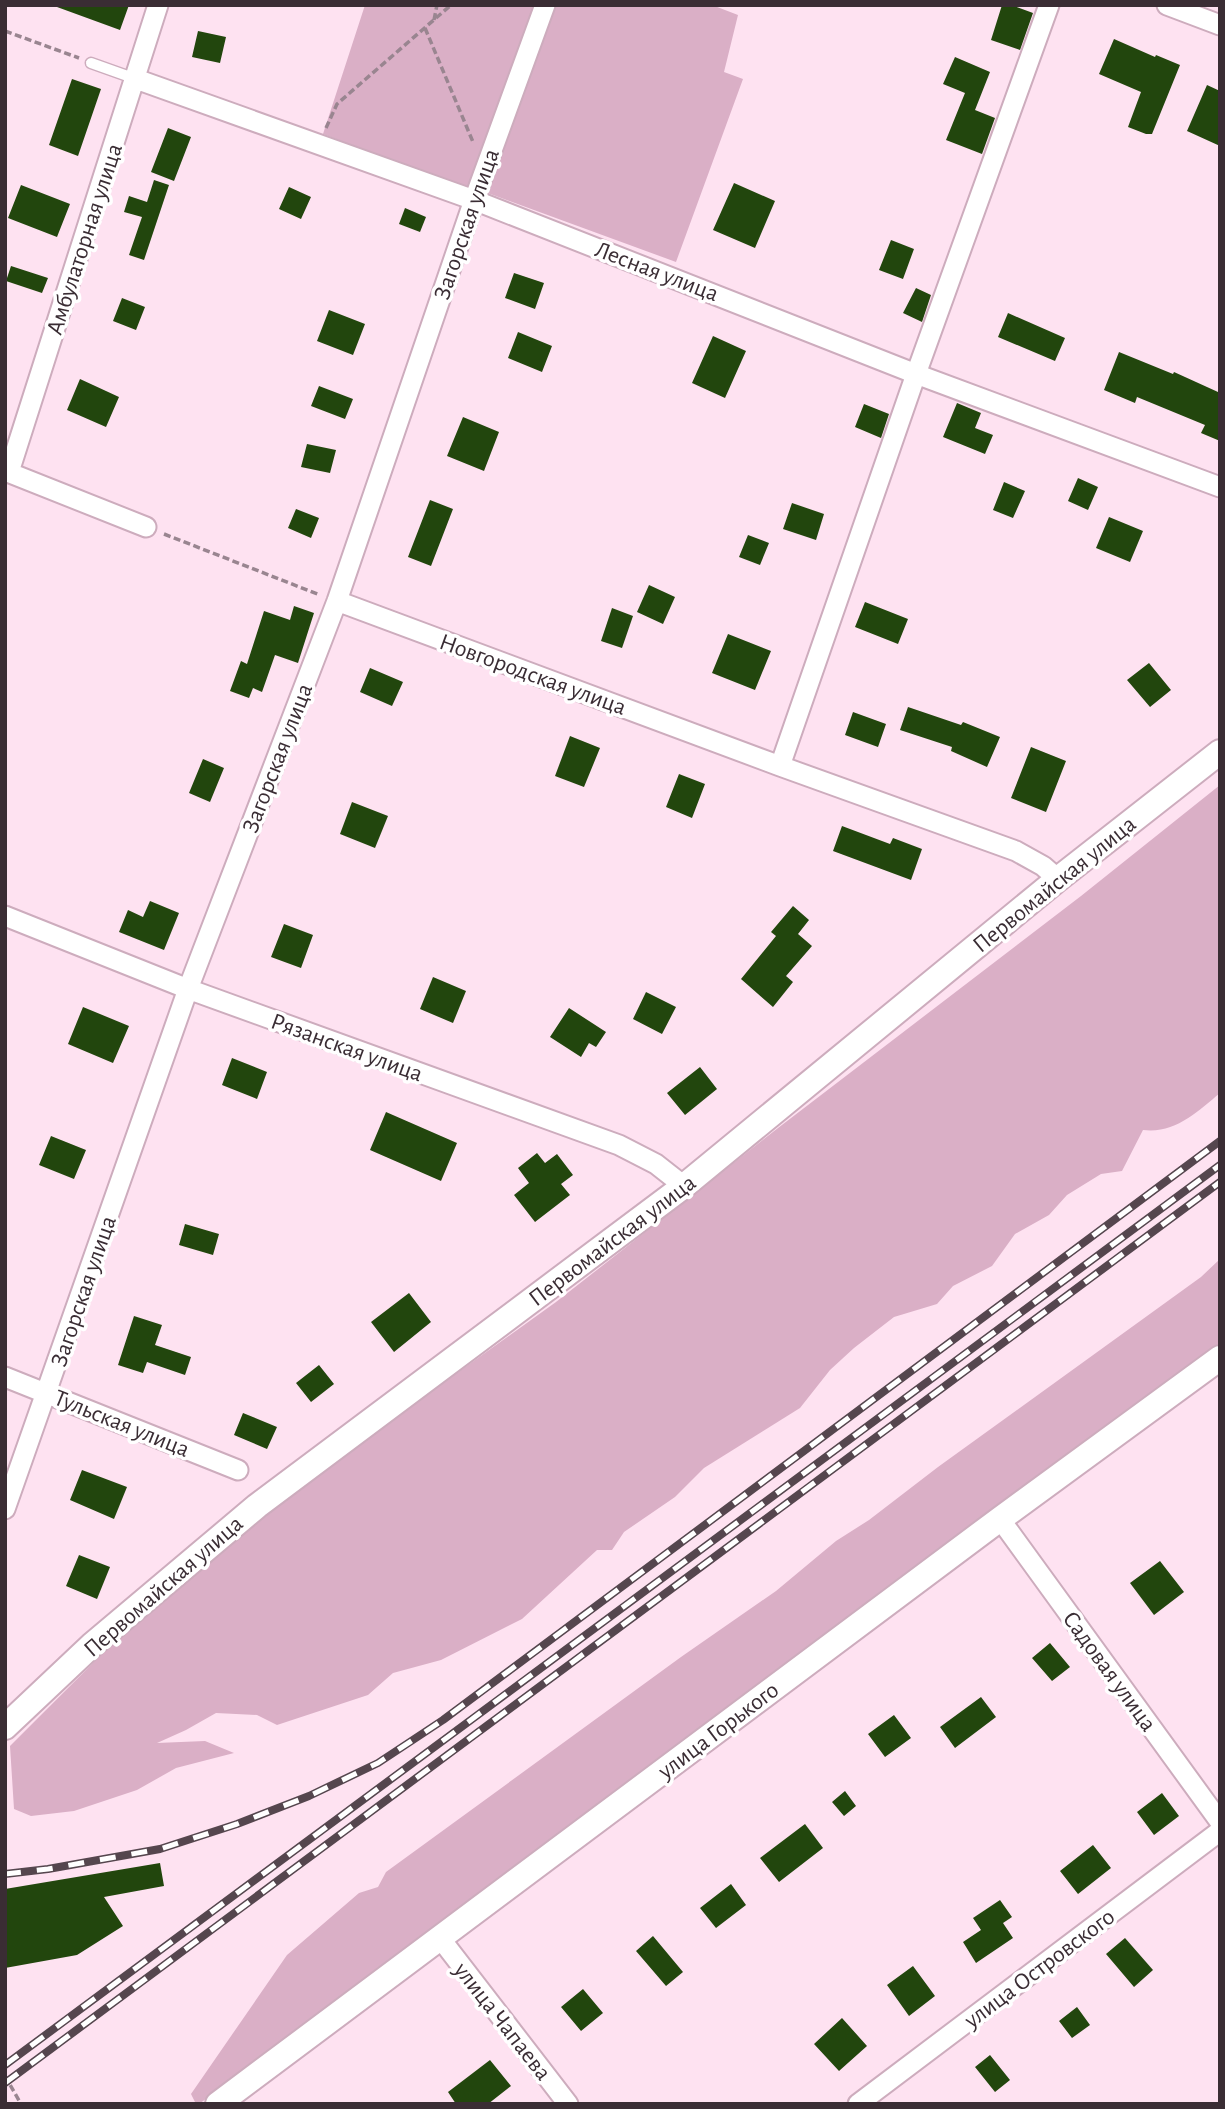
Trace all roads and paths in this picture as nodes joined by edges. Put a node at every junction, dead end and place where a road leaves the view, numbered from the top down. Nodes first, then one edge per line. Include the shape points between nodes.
1 (158, 5) edge
2 (437, 5) edge
3 (451, 5) edge
4 (545, 5) edge
5 (1049, 5) edge
6 (1167, 5) edge
7 (434, 20) junction
8 (1220, 25) edge
9 (425, 28) junction
10 (5, 31) edge
11 (91, 63) joint
12 (136, 79) junction
13 (319, 143) junction
14 (485, 170) junction
15 (474, 200) junction
16 (916, 374) junction
17 (7, 471) edge
18 (1220, 487) edge
19 (146, 527) joint
20 (337, 601) junction
21 (1220, 752) edge
22 (780, 766) junction
23 (1058, 879) junction
24 (5, 916) edge
25 (188, 989) junction
26 (684, 1186) junction
27 (1220, 1358) edge
28 (5, 1377) edge
29 (47, 1393) junction
30 (238, 1470) dead end
31 (5, 1509) edge
32 (1000, 1519) junction
33 (5, 1727) edge
34 (1220, 1822) edge
35 (1220, 1831) edge
36 (440, 1938) junction
37 (5, 2076) edge
38 (20, 2104) edge
39 (218, 2104) edge
40 (568, 2104) edge
41 (858, 2104) edge

1 - 12 street, Амбулаторная улица
2 - 7 path
3 - 7 path
4 - 14 street, Загорская улица
5 - 16 street
6 - 8 street
7 - 9 path
9 - 13 path via 337,104
9 - 14 path
10 - 11 path
11 - 12 lane, Лесная улица
12 - 13 street, Лесная улица
12 - 17 street, Амбулаторная улица
13 - 15 street, Лесная улица
14 - 15 street, Загорская улица
15 - 16 street, Лесная улица
15 - 20 street, Загорская улица
16 - 18 street, Лесная улица
16 - 22 street
17 - 19 street
19 - 20 path
20 - 22 street, Новгородская улица
20 - 25 street, Загорская улица
21 - 23 street, Первомайская улица
22 - 23 street, Новгородская улица via 1016,851
23 - 26 street, Первомайская улица
24 - 25 street, Рязанская улица
25 - 26 street, Рязанская улица via 619,1145 656,1164
25 - 29 street, Загорская улица
26 - 33 street, Первомайская улица via 257,1506 92,1646
27 - 32 street, улица Горького
28 - 29 street, Тульская улица
29 - 30 street, Тульская улица
29 - 31 street, Загорская улица
32 - 34 street, Садовая улица
32 - 36 street, улица Горького
35 - 41 street, улица Островского
36 - 39 street, улица Горького
36 - 40 street, улица Чапаева
37 - 38 path

